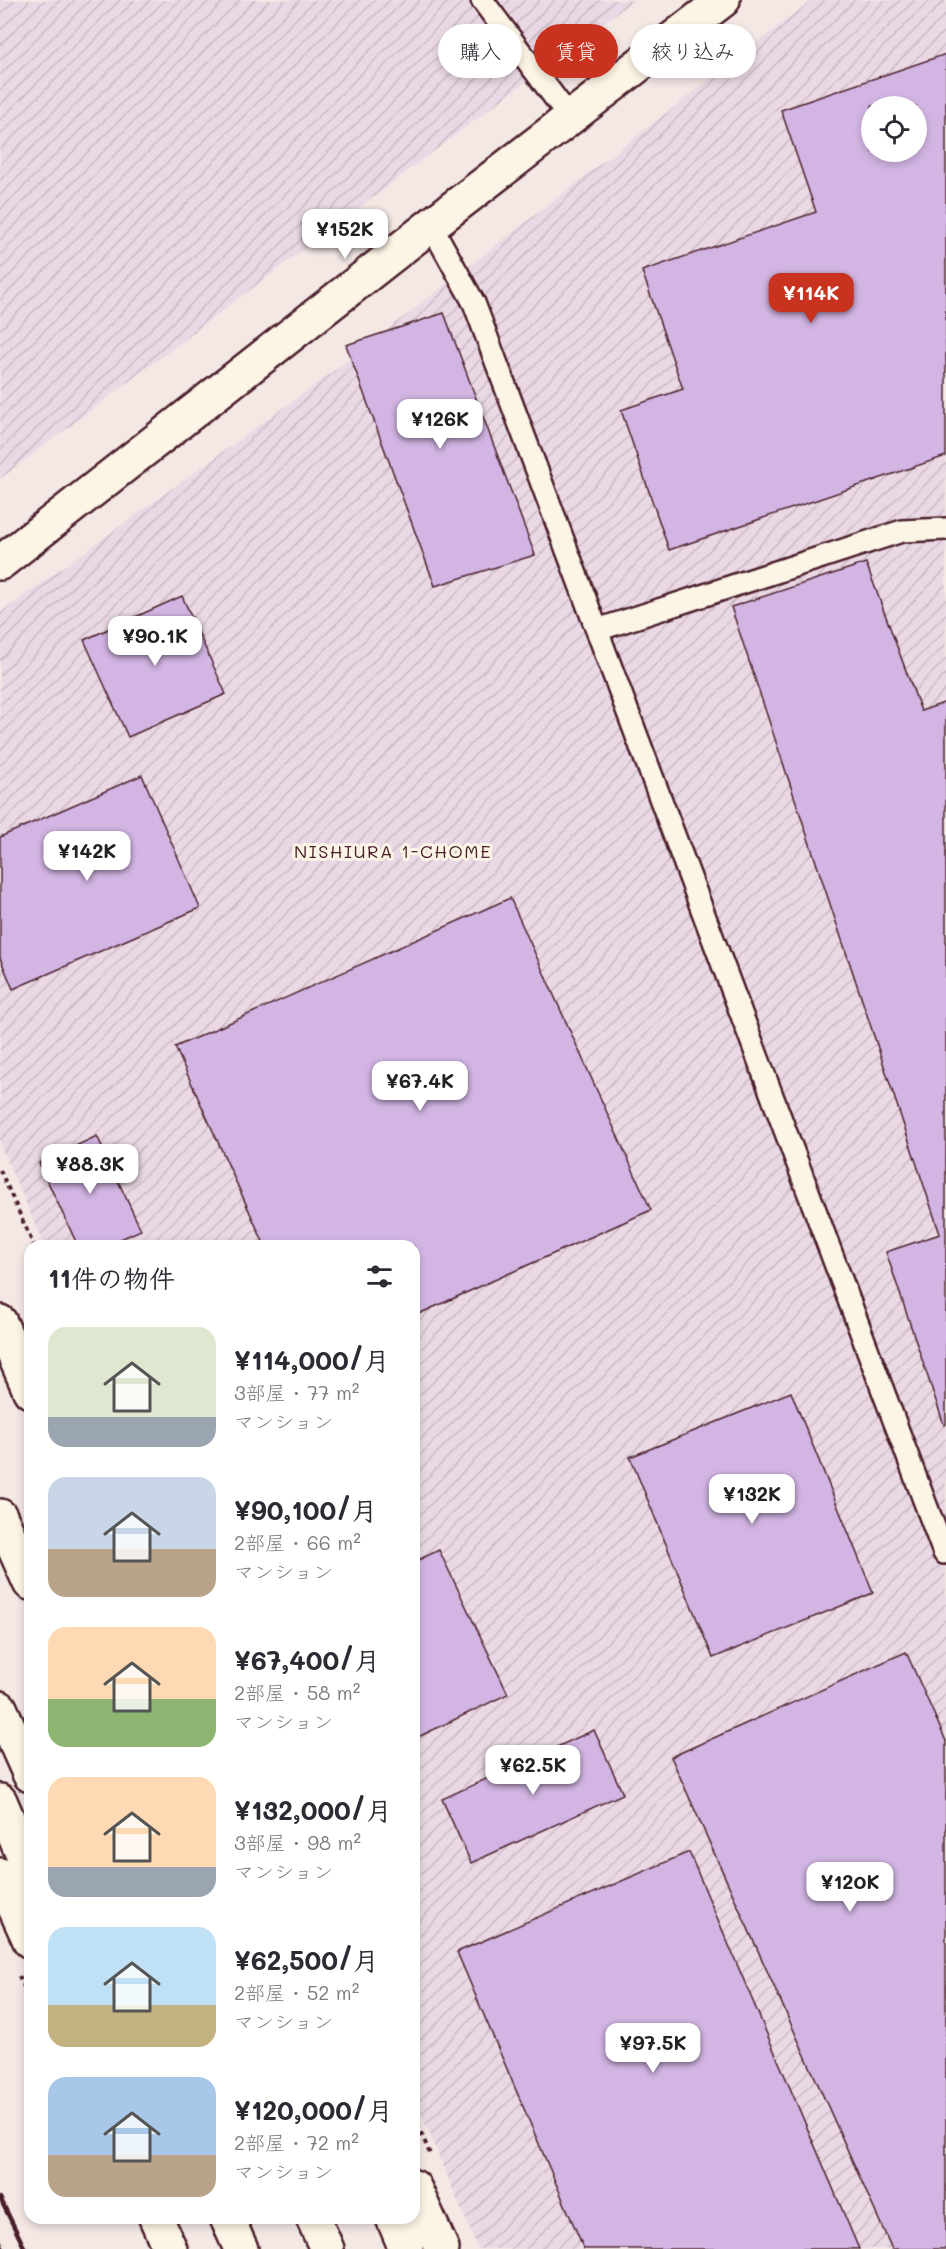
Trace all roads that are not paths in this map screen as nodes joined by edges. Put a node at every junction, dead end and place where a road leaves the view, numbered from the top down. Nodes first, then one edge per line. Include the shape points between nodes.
1 (482, 0) edge
2 (723, 0) edge
3 (570, 118) junction
4 (431, 225) junction
5 (946, 529) edge
6 (0, 563) edge
7 (597, 630) junction
8 (0, 1299) edge
9 (0, 1322) edge
10 (24, 1347) edge
11 (24, 1377) edge
12 (0, 1516) edge
13 (944, 1553) dead end
14 (24, 1570) edge
15 (0, 1708) edge
16 (24, 1762) edge
17 (0, 1801) edge
18 (24, 1858) edge
19 (0, 1875) edge
20 (24, 1928) edge
21 (420, 2200) edge
22 (159, 2224) edge
23 (177, 2224) edge
24 (230, 2224) edge
25 (316, 2224) edge
26 (396, 2224) edge
27 (170, 2249) edge
28 (180, 2249) edge
29 (241, 2249) edge
30 (327, 2249) edge
31 (406, 2249) edge
32 (442, 2249) edge

1 - 3 lane
2 - 3 main road
3 - 4 main road
4 - 6 main road
4 - 7 lane via 474,303
5 - 7 lane via 902,531
7 - 13 lane
8 - 10 main road
9 - 11 main road
12 - 14 main road
15 - 16 main road
17 - 18 main road
19 - 20 main road
21 - 32 main road
22 - 27 main road
23 - 28 main road
24 - 29 main road
25 - 30 main road
26 - 31 main road

